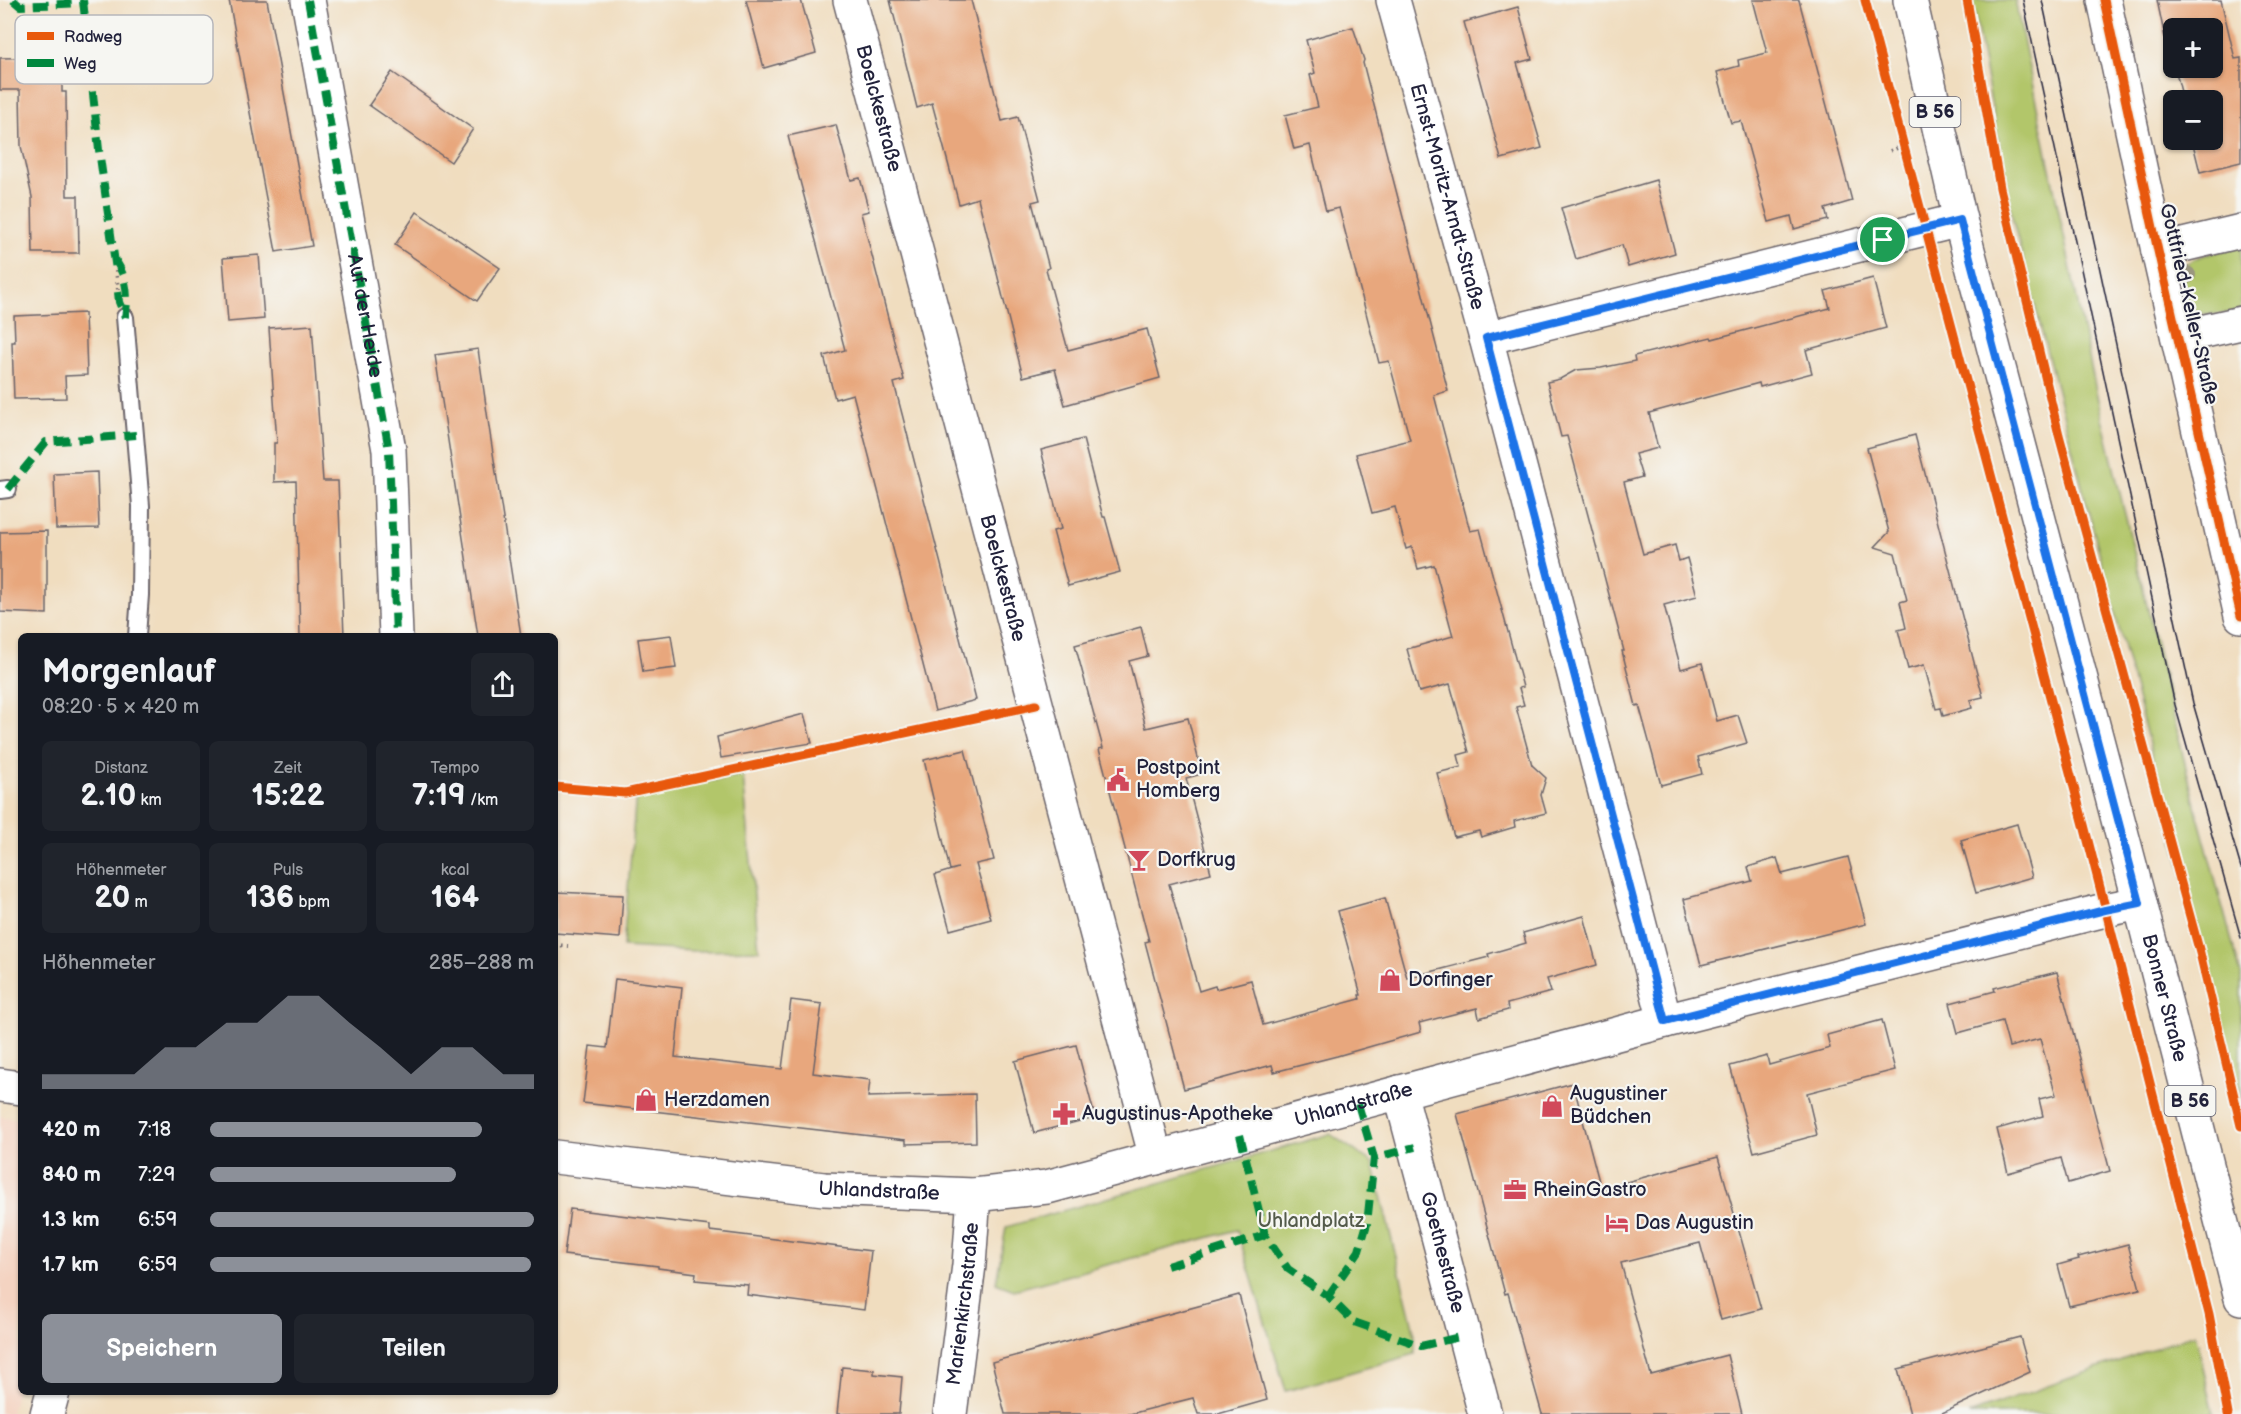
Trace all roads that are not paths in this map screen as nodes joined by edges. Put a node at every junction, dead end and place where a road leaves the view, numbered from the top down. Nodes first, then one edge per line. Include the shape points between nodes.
1 (308, 0) edge
2 (850, 0) edge
3 (1393, 0) edge
4 (1910, 0) edge
5 (2104, 0) edge
6 (1960, 220) junction
7 (2241, 231) edge
8 (2158, 251) junction
9 (125, 317) dead end
10 (2241, 323) edge
11 (2178, 337) junction
12 (1486, 338) junction
13 (2241, 616) edge
14 (137, 633) edge
15 (396, 633) edge
16 (2140, 903) junction
17 (1665, 1021) junction
18 (0, 1085) edge
19 (18, 1088) edge
20 (1401, 1092) junction
21 (558, 1157) edge
22 (1156, 1158) junction
23 (974, 1195) junction
24 (2241, 1298) edge
25 (52, 1395) edge
26 (47, 1414) edge
27 (950, 1414) edge
28 (1485, 1414) edge

1 - 15 street, Auf der Heide via 389,450
2 - 22 street, Boelckestraße
3 - 12 street, Ernst-Moritz-Arndt-Straße
4 - 6 street, Bonner Straße / B 56
5 - 8 street, Gottfried-Keller-Straße
6 - 12 street
6 - 16 street, Bonner Straße / B 56
7 - 8 street
8 - 11 street, Gottfried-Keller-Straße
9 - 14 lane via 141,506
10 - 11 street
11 - 13 street, Gottfried-Keller-Straße
12 - 17 street, Ernst-Moritz-Arndt-Straße
16 - 17 street, Uhlandstraße
16 - 24 street, Bonner Straße / B 56
17 - 20 street, Uhlandstraße
18 - 19 street
20 - 22 street, Uhlandstraße
20 - 28 street, Goethestraße
21 - 23 street, Uhlandstraße via 824,1190
22 - 23 street, Uhlandstraße via 1047,1187
23 - 27 street, Marienkirchstraße
25 - 26 street

